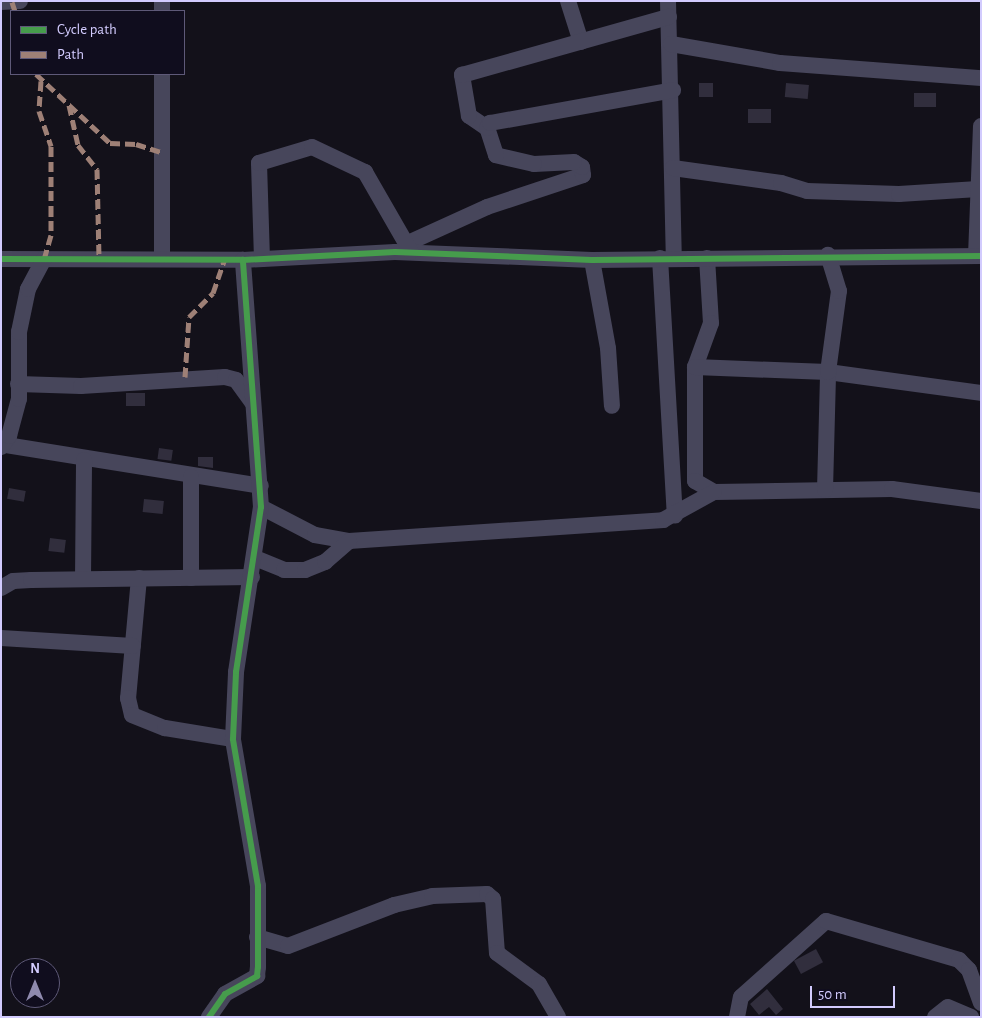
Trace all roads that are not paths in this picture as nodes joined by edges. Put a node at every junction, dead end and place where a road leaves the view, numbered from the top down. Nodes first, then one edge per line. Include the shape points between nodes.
1 (20, 1) edge
2 (568, 1) edge
3 (1, 2) edge
4 (669, 9) edge
5 (581, 42) junction
6 (671, 44) junction
7 (162, 75) edge
8 (981, 78) edge
9 (673, 90) junction
10 (981, 126) edge
11 (487, 128) junction
12 (674, 168) junction
13 (978, 189) junction
14 (409, 248) junction
15 (828, 255) junction
16 (162, 256) junction
17 (978, 256) edge
18 (667, 258) junction
19 (707, 258) junction
20 (1, 259) edge
21 (44, 259) junction
22 (262, 259) junction
23 (243, 260) junction
24 (592, 260) junction
25 (695, 367) junction
26 (828, 372) junction
27 (18, 384) junction
28 (981, 393) edge
29 (253, 402) junction
30 (612, 406) dead end
31 (4, 446) edge
32 (84, 460) junction
33 (191, 477) junction
34 (695, 482) junction
35 (261, 486) junction
36 (825, 490) junction
37 (714, 492) junction
38 (981, 501) edge
39 (261, 506) junction
40 (681, 512) junction
41 (349, 541) junction
42 (255, 558) junction
43 (252, 577) junction
44 (139, 578) junction
45 (191, 578) junction
46 (83, 579) junction
47 (1, 588) edge
48 (1, 638) edge
49 (133, 646) junction
50 (233, 739) junction
51 (257, 938) junction
52 (981, 1003) edge
53 (209, 1017) edge
54 (558, 1017) edge
55 (738, 1017) edge
56 (935, 1017) edge
57 (971, 1017) edge

1 - 3 street
2 - 5 street
4 - 5 street
4 - 6 street
5 - 11 street via 462,75 460,81 469,116
6 - 8 street via 780,62
6 - 9 street
7 - 16 street
9 - 11 street via 581,103 493,122
9 - 12 street
10 - 13 street
11 - 14 street via 496,155 534,164 574,162 582,166 583,175 487,207
12 - 13 street via 781,182 806,191 899,194
12 - 18 street
13 - 17 street
14 - 22 street
14 - 22 street via 365,172 312,147 259,163
14 - 24 street
15 - 17 street
15 - 19 street
15 - 26 street via 840,291
16 - 21 street
16 - 23 street
18 - 19 street
18 - 24 street
18 - 40 street
19 - 25 street via 711,323
20 - 21 street
21 - 27 street via 28,289 19,332
22 - 23 street
23 - 29 street
24 - 30 street via 608,348
25 - 26 street
25 - 34 street
26 - 28 street
26 - 36 street
27 - 29 street via 81,386 225,376 236,380
27 - 31 street via 19,399
29 - 35 street
31 - 32 street
32 - 33 street
32 - 46 street
33 - 35 street
33 - 45 street
34 - 37 street
34 - 40 street
35 - 39 street
36 - 37 street
36 - 38 street via 892,489
37 - 40 street
39 - 41 street via 315,535
39 - 42 street
40 - 41 street
41 - 42 street via 325,562 306,570 284,570
42 - 43 street
43 - 45 street
43 - 50 street via 236,672
44 - 45 street
44 - 46 street
44 - 49 street
46 - 47 street via 13,581
48 - 49 street via 60,638
49 - 50 street via 128,698 132,715 165,728
50 - 51 street via 258,886
51 - 53 street via 257,976 225,994
51 - 54 street via 288,946 394,905 432,896 487,894 493,899 497,952 539,984
52 - 55 street via 969,970 959,960 826,921 741,997
56 - 57 street via 948,1007

